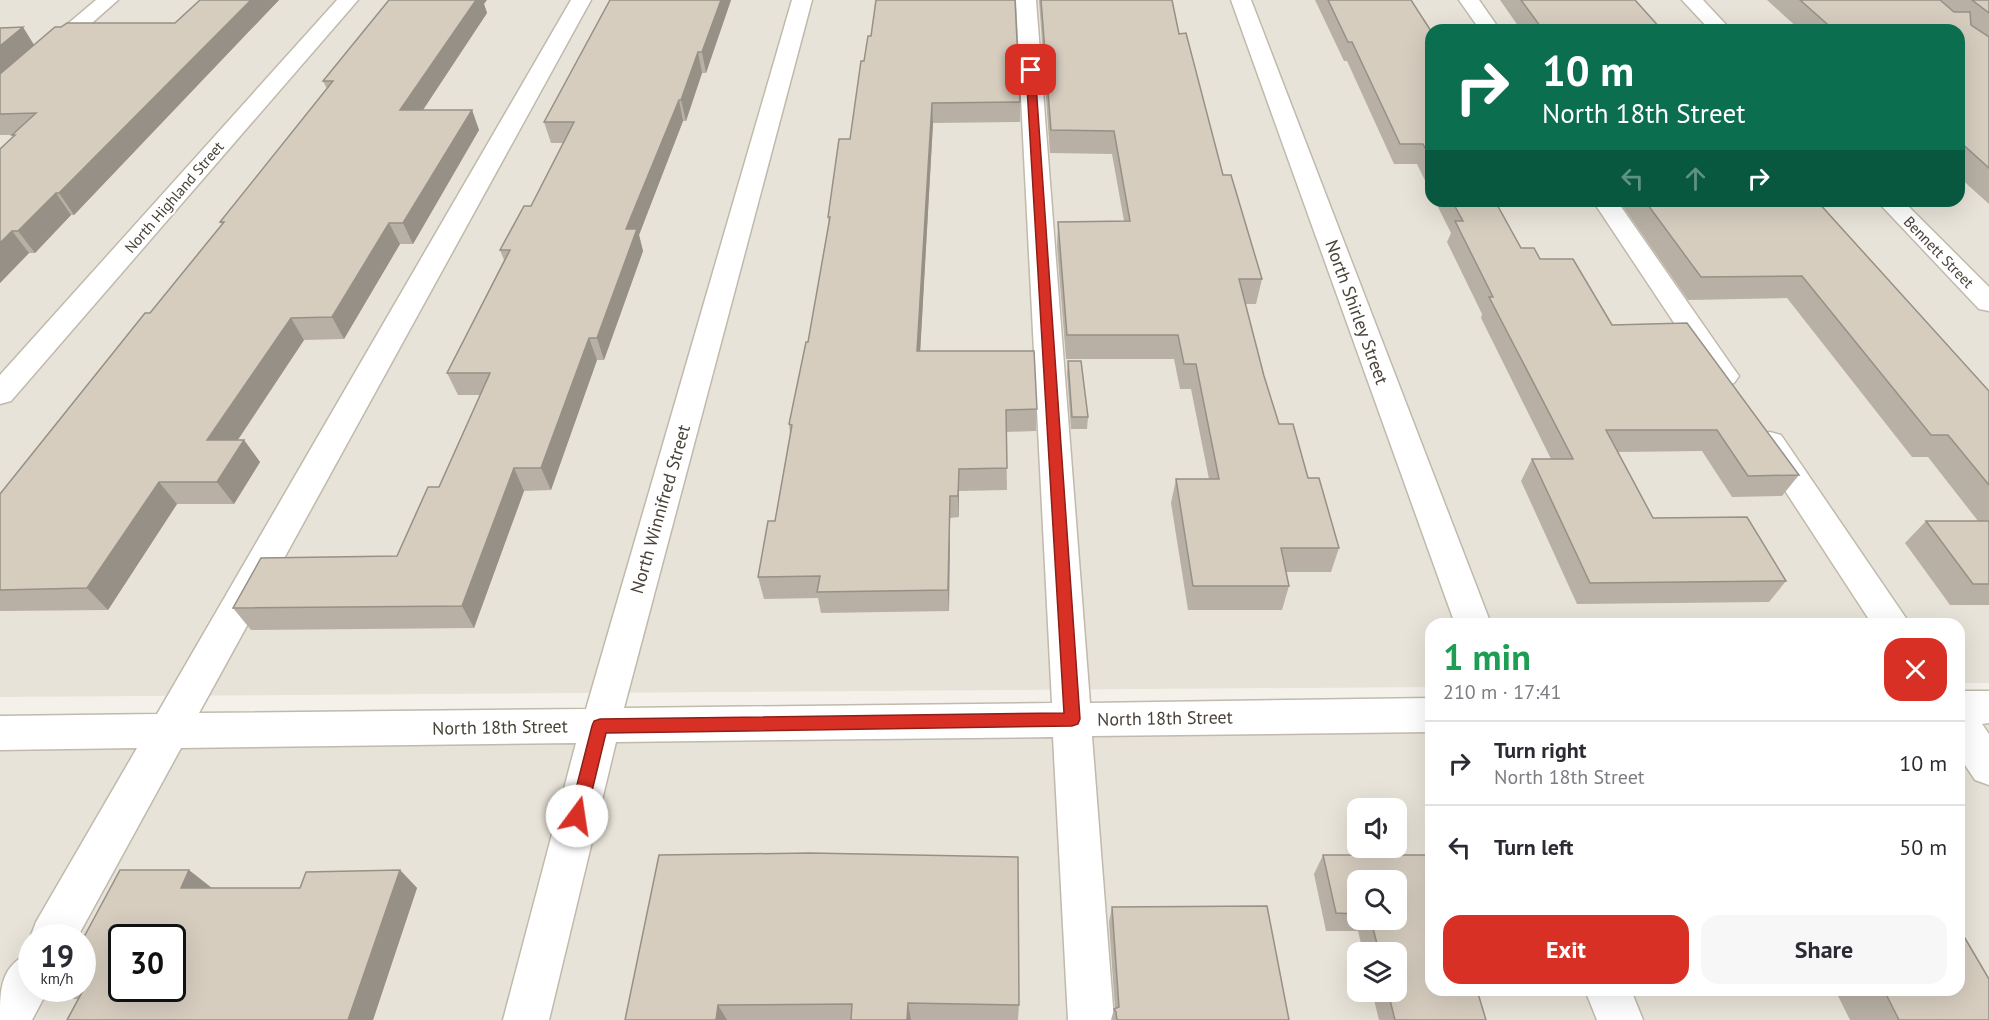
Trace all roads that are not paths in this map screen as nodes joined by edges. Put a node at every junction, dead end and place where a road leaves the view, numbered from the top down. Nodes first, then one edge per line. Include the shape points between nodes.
1 (108, 0) edge
2 (348, 0) edge
3 (580, 0) edge
4 (801, 0) edge
5 (1026, 0) edge
6 (1241, 0) edge
7 (1469, 0) edge
8 (1692, 0) edge
9 (1486, 24) edge
10 (1715, 24) edge
11 (0, 92) edge
12 (1609, 207) edge
13 (1895, 207) edge
14 (1989, 303) edge
15 (0, 394) edge
16 (1471, 618) edge
17 (1888, 618) edge
18 (1989, 707) edge
19 (1965, 708) edge
20 (1425, 715) edge
21 (1072, 719) junction
22 (600, 726) junction
23 (169, 730) junction
24 (1965, 732) edge
25 (0, 733) edge
26 (1989, 767) edge
27 (60, 924) edge
28 (1610, 996) edge
29 (18, 999) edge
30 (6, 1020) edge
31 (525, 1020) edge
32 (1091, 1020) edge
33 (1620, 1020) edge

1 - 11 street
2 - 15 street, North Highland Street
3 - 23 street
4 - 22 street, North Winnifred Street
5 - 21 street
6 - 16 street, North Shirley Street
7 - 9 street
8 - 10 street
12 - 17 street
13 - 14 street, Bennett Street
18 - 19 street
20 - 21 street, North 18th Street
21 - 22 street, North 18th Street
21 - 32 street
22 - 23 street, North 18th Street
22 - 31 street, North Winnifred Street
23 - 25 street, North 18th Street
23 - 27 street
24 - 26 street
28 - 33 street
29 - 30 street

